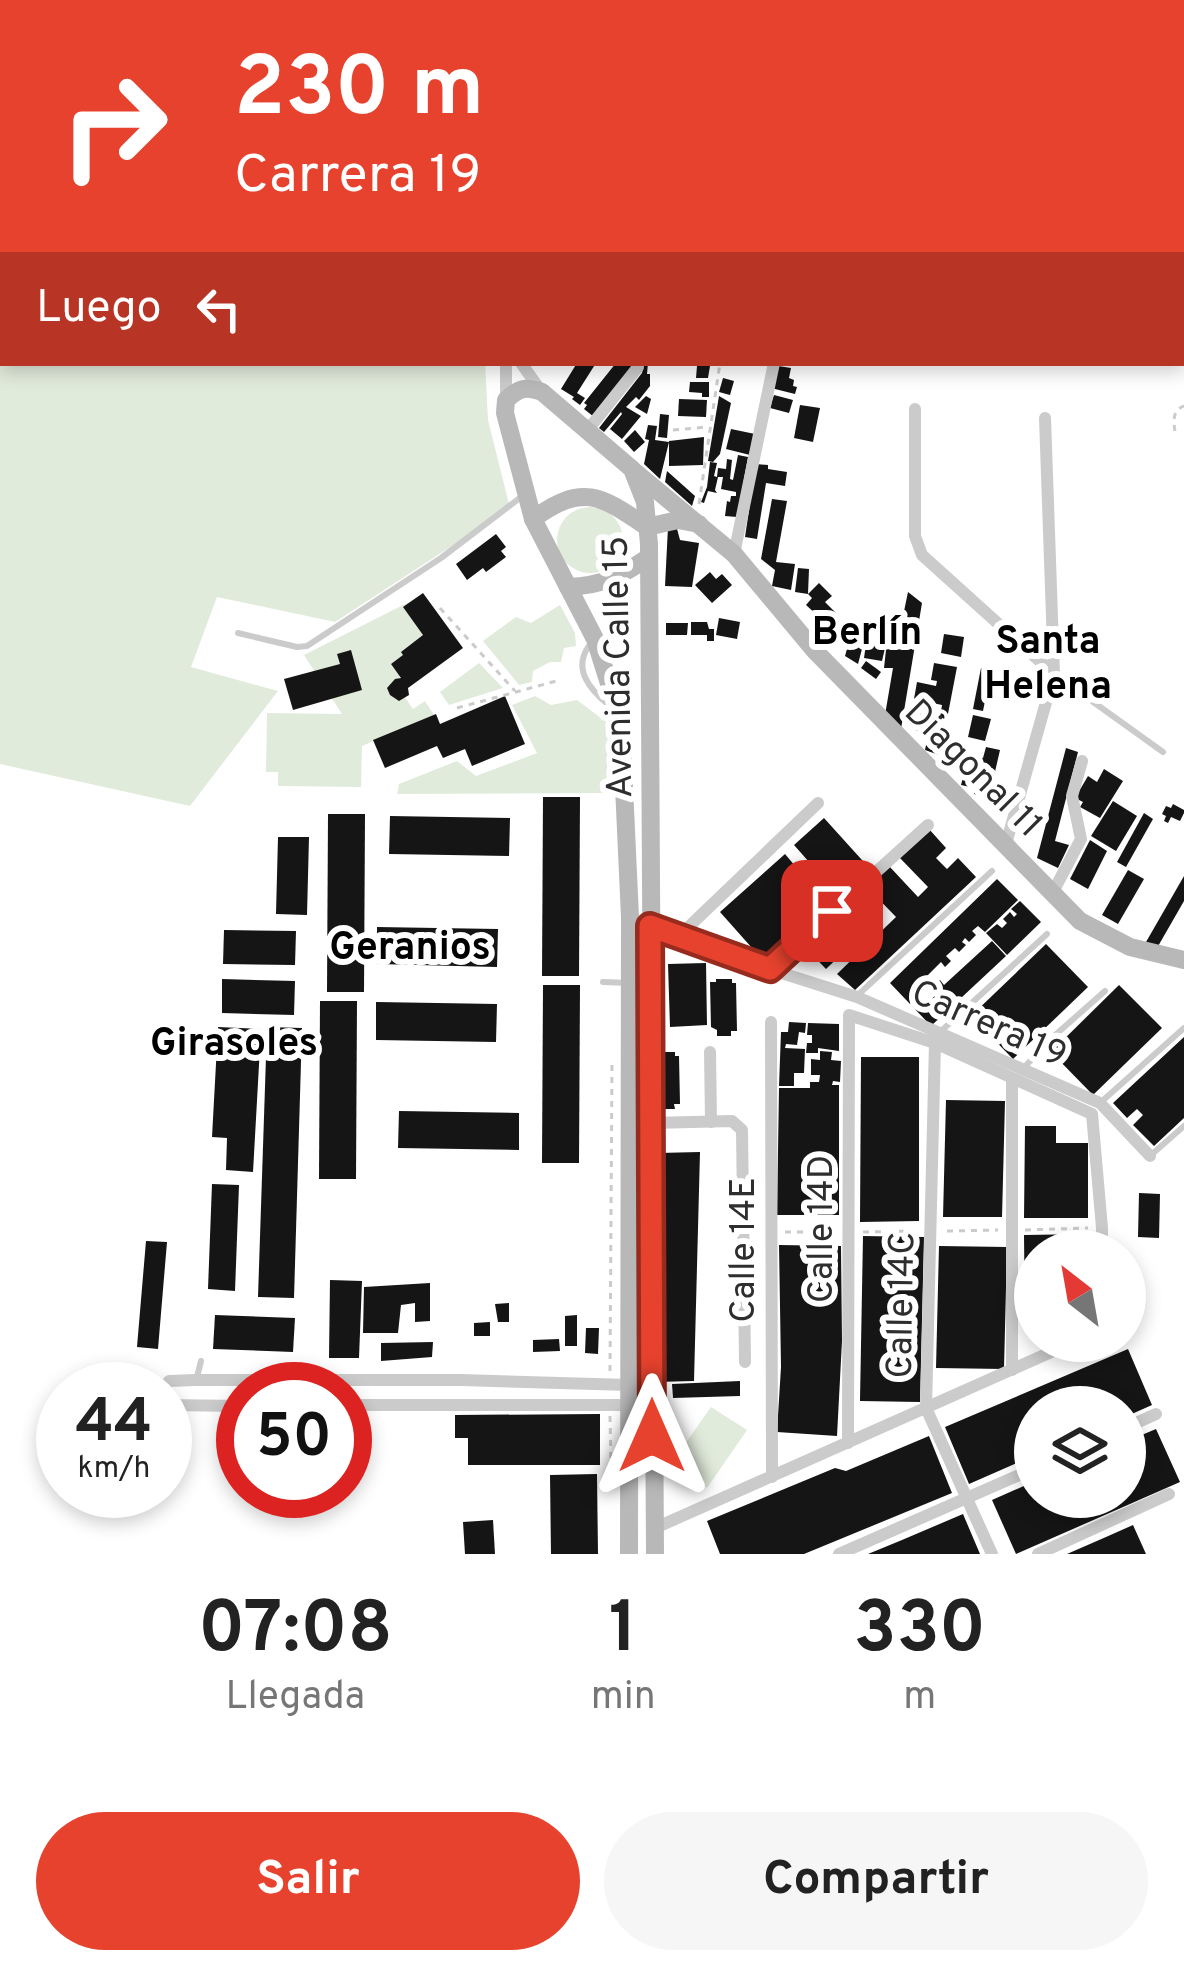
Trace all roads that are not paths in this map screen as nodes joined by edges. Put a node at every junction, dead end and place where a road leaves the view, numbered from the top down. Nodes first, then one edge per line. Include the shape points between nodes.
1 (506, 366) edge
2 (523, 366) edge
3 (772, 366) edge
4 (638, 367) dead end
5 (542, 392) junction
6 (506, 400) junction
7 (915, 409) dead end
8 (1045, 418) dead end
9 (586, 431) junction
10 (632, 469) junction
11 (528, 492) junction
12 (533, 519) junction
13 (700, 524) junction
14 (647, 527) junction
15 (734, 554) junction
16 (650, 556) junction
17 (568, 587) junction
18 (238, 633) dead end
19 (1054, 674) junction
20 (1163, 752) dead end
21 (1082, 761) dead end
22 (818, 802) dead end
23 (928, 825) dead end
24 (1006, 844) junction
25 (992, 871) dead end
26 (1053, 892) junction
27 (650, 926) junction
28 (1047, 934) dead end
29 (678, 937) junction
30 (1184, 960) edge
31 (770, 969) junction
32 (603, 982) dead end
33 (630, 983) junction
34 (1106, 991) dead end
35 (857, 997) junction
36 (771, 1022) dead end
37 (1184, 1028) edge
38 (938, 1038) junction
39 (710, 1052) dead end
40 (1018, 1074) junction
41 (1096, 1109) junction
42 (711, 1122) junction
43 (651, 1123) junction
44 (1184, 1126) edge
45 (1150, 1156) joint
46 (1102, 1230) edge
47 (201, 1361) dead end
48 (745, 1362) dead end
49 (1030, 1362) edge
50 (1012, 1370) junction
51 (192, 1380) edge
52 (196, 1380) junction
53 (629, 1395) junction
54 (372, 1404) edge
55 (926, 1408) junction
56 (1156, 1414) dead end
57 (1146, 1419) edge
58 (848, 1443) junction
59 (772, 1477) junction
60 (1014, 1477) edge
61 (1168, 1494) dead end
62 (967, 1498) junction
63 (655, 1528) junction
64 (629, 1529) junction
65 (629, 1554) edge
66 (655, 1554) edge
67 (839, 1554) edge
68 (992, 1554) edge
69 (1037, 1554) edge

1 - 6 street
2 - 5 street
3 - 15 street
4 - 9 street
5 - 6 main road via 518,389
5 - 9 main road
6 - 11 main road, Avenida Calle 15
7 - 19 street via 915,536 922,555
8 - 19 street
9 - 10 main road
10 - 13 main road, Diagonal 11
10 - 14 main road, Avenida Calle 15
11 - 12 main road, Avenida Calle 15
11 - 18 lane via 307,646
12 - 14 main road via 584,496
12 - 17 main road, Avenida Calle 15
13 - 14 main road
13 - 15 main road, Diagonal 11
14 - 16 main road, Avenida Calle 15
15 - 24 main road, Diagonal 11 via 815,650
16 - 17 main road via 616,579
16 - 27 main road, Avenida Calle 15
17 - 33 main road, Avenida Calle 15 via 595,638 618,712
19 - 20 lane
19 - 24 street
21 - 26 street via 1072,796 1081,839
22 - 29 street
23 - 31 street
24 - 26 main road, Diagonal 11
25 - 35 lane
26 - 30 main road, Diagonal 11 via 1101,934
27 - 29 street, Carrera 19
27 - 43 main road, Avenida Calle 15
28 - 38 lane
29 - 31 street, Carrera 19
31 - 35 street, Carrera 19
32 - 33 lane
33 - 53 main road, Avenida Calle 15
34 - 40 lane
35 - 38 street, Carrera 19
36 - 59 street, Calle 14E
37 - 41 lane
38 - 40 street
38 - 55 street, Calle 14C
38 - 58 street, Calle 14D via 849,1015
39 - 42 street
40 - 41 street
40 - 50 street
41 - 45 street, Carrera 19
41 - 46 street
42 - 43 street
42 - 48 street via 732,1121 742,1130
43 - 63 main road, Avenida Calle 15
44 - 45 lane
47 - 52 lane
49 - 50 street
50 - 55 street
51 - 52 street
52 - 53 street via 461,1380
53 - 54 street
53 - 64 main road, Avenida Calle 15
55 - 58 street
55 - 62 street, Calle 14C
56 - 57 street
58 - 59 street
59 - 63 street
60 - 62 street
61 - 69 street
62 - 67 street
62 - 68 street, Calle 14C
63 - 64 main road
63 - 66 main road, Avenida Calle 15
64 - 65 main road, Avenida Calle 15

